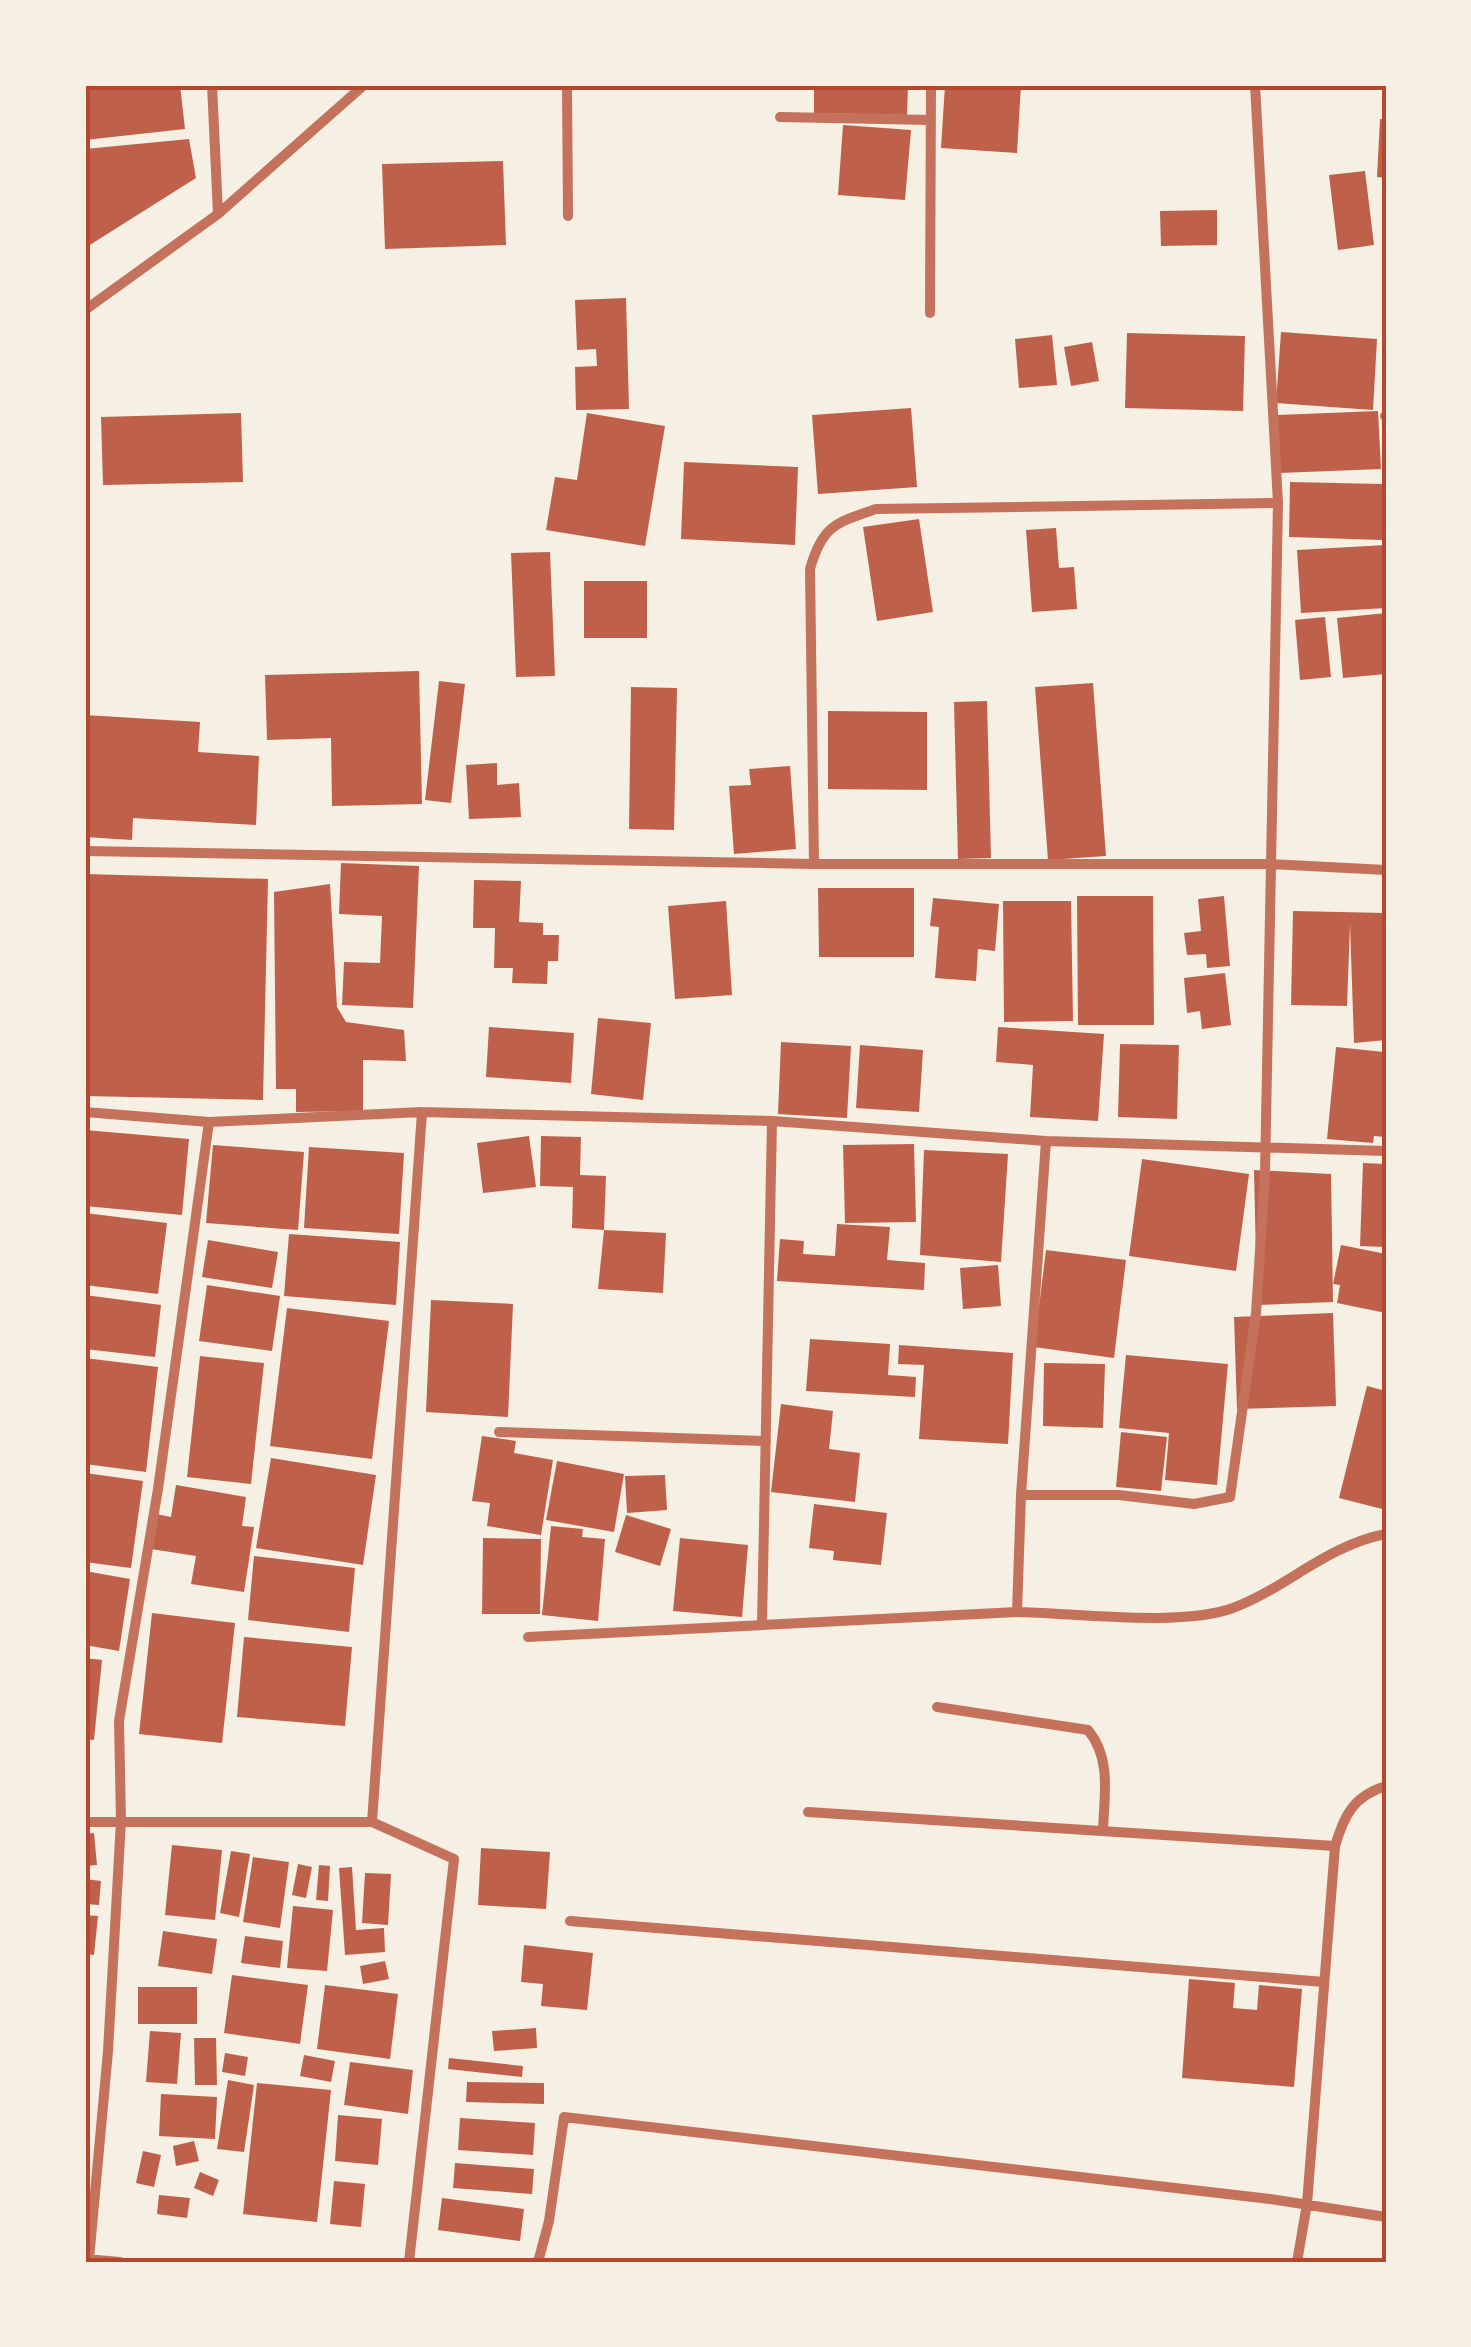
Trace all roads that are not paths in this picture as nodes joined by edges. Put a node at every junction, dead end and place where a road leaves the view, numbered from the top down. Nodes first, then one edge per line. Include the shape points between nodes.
1 (212, 85) edge
2 (364, 85) edge
3 (567, 85) edge
4 (931, 85) edge
5 (1255, 85) edge
6 (780, 118) dead end
7 (931, 120) junction
8 (218, 214) junction
9 (568, 216) dead end
10 (85, 310) edge
11 (930, 313) dead end
12 (1278, 503) junction
13 (85, 851) edge
14 (814, 864) junction
15 (1270, 864) junction
16 (1386, 870) edge
17 (85, 1112) edge
18 (422, 1112) junction
19 (772, 1121) junction
20 (209, 1122) junction
21 (1046, 1141) junction
22 (1266, 1148) junction
23 (1386, 1151) edge
24 (500, 1432) dead end
25 (766, 1441) junction
26 (1021, 1494) junction
27 (1386, 1534) edge
28 (1016, 1612) junction
29 (762, 1624) junction
30 (528, 1637) dead end
31 (937, 1708) dead end
32 (1386, 1786) edge
33 (808, 1812) dead end
34 (85, 1822) edge
35 (121, 1822) junction
36 (372, 1822) junction
37 (1103, 1831) junction
38 (1336, 1846) junction
39 (570, 1921) dead end
40 (1324, 1982) junction
41 (1307, 2204) junction
42 (1386, 2217) edge
43 (87, 2259) edge
44 (120, 2262) edge
45 (409, 2262) edge
46 (538, 2262) edge
47 (1297, 2262) edge

1 - 8 street
2 - 8 street
3 - 9 street
4 - 7 street
5 - 12 street
6 - 7 street
7 - 11 street
8 - 10 street
12 - 14 street via 876,509 819,537 810,569
12 - 15 street
13 - 14 street
14 - 15 street
15 - 16 street
15 - 22 street
17 - 20 street
18 - 19 street
18 - 20 street
18 - 36 street
19 - 21 street
19 - 25 street
20 - 35 street via 119,1721
21 - 22 street
21 - 26 street
22 - 23 street
22 - 26 street via 1256,1313 1230,1497 1194,1504
24 - 25 street
25 - 29 street
26 - 28 street
27 - 28 street via 1336,1548 1207,1617
28 - 29 street
29 - 30 street
31 - 37 street via 1088,1730 1105,1765
32 - 38 street via 1345,1814
33 - 37 street
34 - 35 street
35 - 36 street
35 - 43 street
36 - 45 street via 454,1858
37 - 38 street
38 - 40 street
39 - 40 street
40 - 41 street
41 - 42 street
41 - 46 street via 564,2117
41 - 47 street
43 - 44 street

